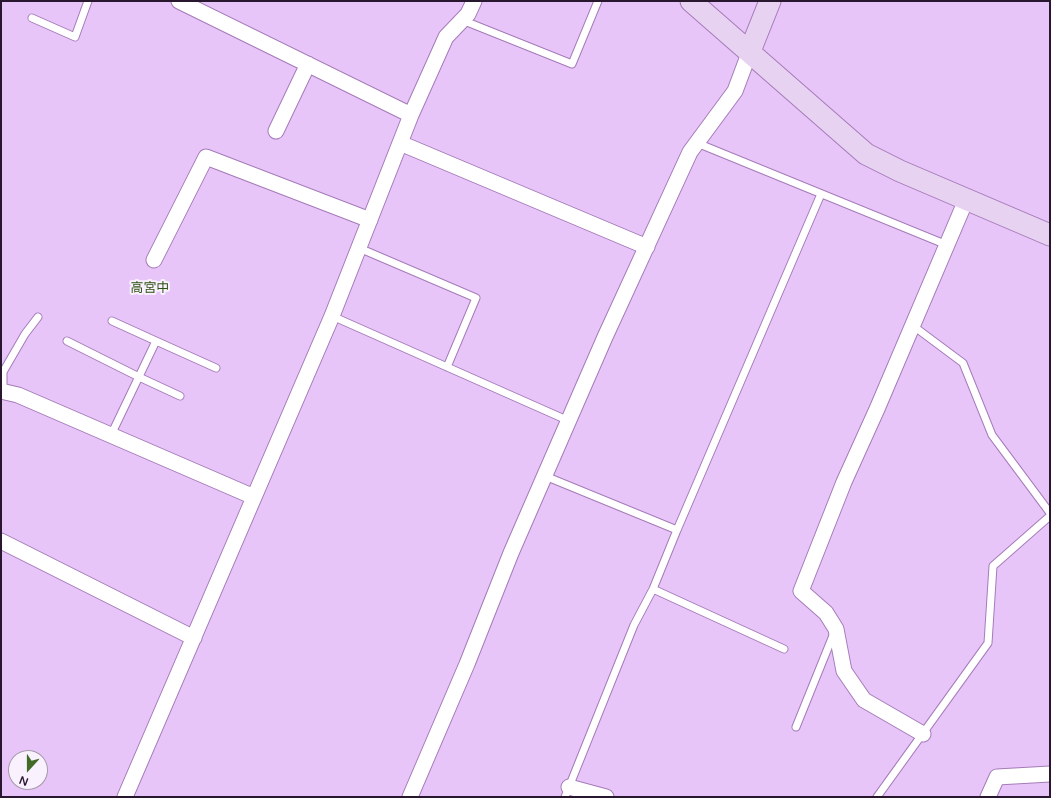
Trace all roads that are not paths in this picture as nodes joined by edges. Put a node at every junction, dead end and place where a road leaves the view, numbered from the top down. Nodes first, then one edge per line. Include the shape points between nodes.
1 (88, 1) edge
2 (180, 1) edge
3 (474, 1) edge
4 (598, 1) edge
5 (691, 1) edge
6 (770, 1) edge
7 (32, 18) dead end
8 (462, 20) junction
9 (750, 51) junction
10 (308, 64) junction
11 (411, 115) junction
12 (276, 131) dead end
13 (400, 142) junction
14 (697, 143) junction
15 (820, 194) junction
16 (966, 200) junction
17 (370, 220) junction
18 (1050, 235) edge
19 (947, 245) junction
20 (647, 247) junction
21 (359, 248) junction
22 (154, 260) dead end
23 (332, 316) junction
24 (38, 317) dead end
25 (112, 321) dead end
26 (912, 325) junction
27 (67, 341) dead end
28 (156, 341) junction
29 (448, 367) junction
30 (216, 368) dead end
31 (139, 377) junction
32 (2, 391) edge
33 (180, 396) dead end
34 (570, 421) junction
35 (111, 435) junction
36 (545, 476) junction
37 (254, 497) junction
38 (1050, 514) edge
39 (677, 530) junction
40 (1, 541) edge
41 (653, 589) junction
42 (836, 629) junction
43 (194, 638) junction
44 (784, 649) dead end
45 (796, 727) dead end
46 (923, 734) junction
47 (1050, 774) edge
48 (567, 792) edge
49 (125, 797) edge
50 (410, 797) edge
51 (606, 797) edge
52 (877, 797) edge
53 (988, 797) edge

1 - 7 lane via 75,37
2 - 10 street
3 - 8 street
4 - 8 lane via 572,64
5 - 9 street
6 - 9 street
8 - 11 street via 446,37
9 - 14 street via 735,91
9 - 16 street via 866,154 900,172
10 - 11 street
10 - 12 street
11 - 13 street
13 - 17 street
13 - 20 street
14 - 15 lane
14 - 20 street via 690,152
15 - 19 lane
15 - 39 lane
16 - 18 street
16 - 19 street
17 - 21 street
17 - 22 street via 206,157
19 - 26 street
20 - 34 street
21 - 23 street
21 - 29 lane via 476,298
23 - 29 lane
23 - 37 street
24 - 32 lane via 3,372
25 - 28 lane
26 - 38 lane via 963,363 992,435
26 - 42 street via 844,482 801,591 826,613
27 - 31 lane
28 - 30 lane
28 - 31 lane
29 - 34 lane
31 - 33 lane
31 - 35 lane
32 - 35 street via 18,395
34 - 36 street
35 - 37 street
36 - 39 lane
36 - 50 street
37 - 43 street
38 - 46 lane via 993,566 988,643
39 - 41 lane
40 - 43 street
41 - 44 lane
41 - 48 lane via 634,625
42 - 45 lane
42 - 46 street via 844,671 864,700
43 - 49 street
46 - 52 lane
47 - 53 street via 997,777
48 - 51 street

